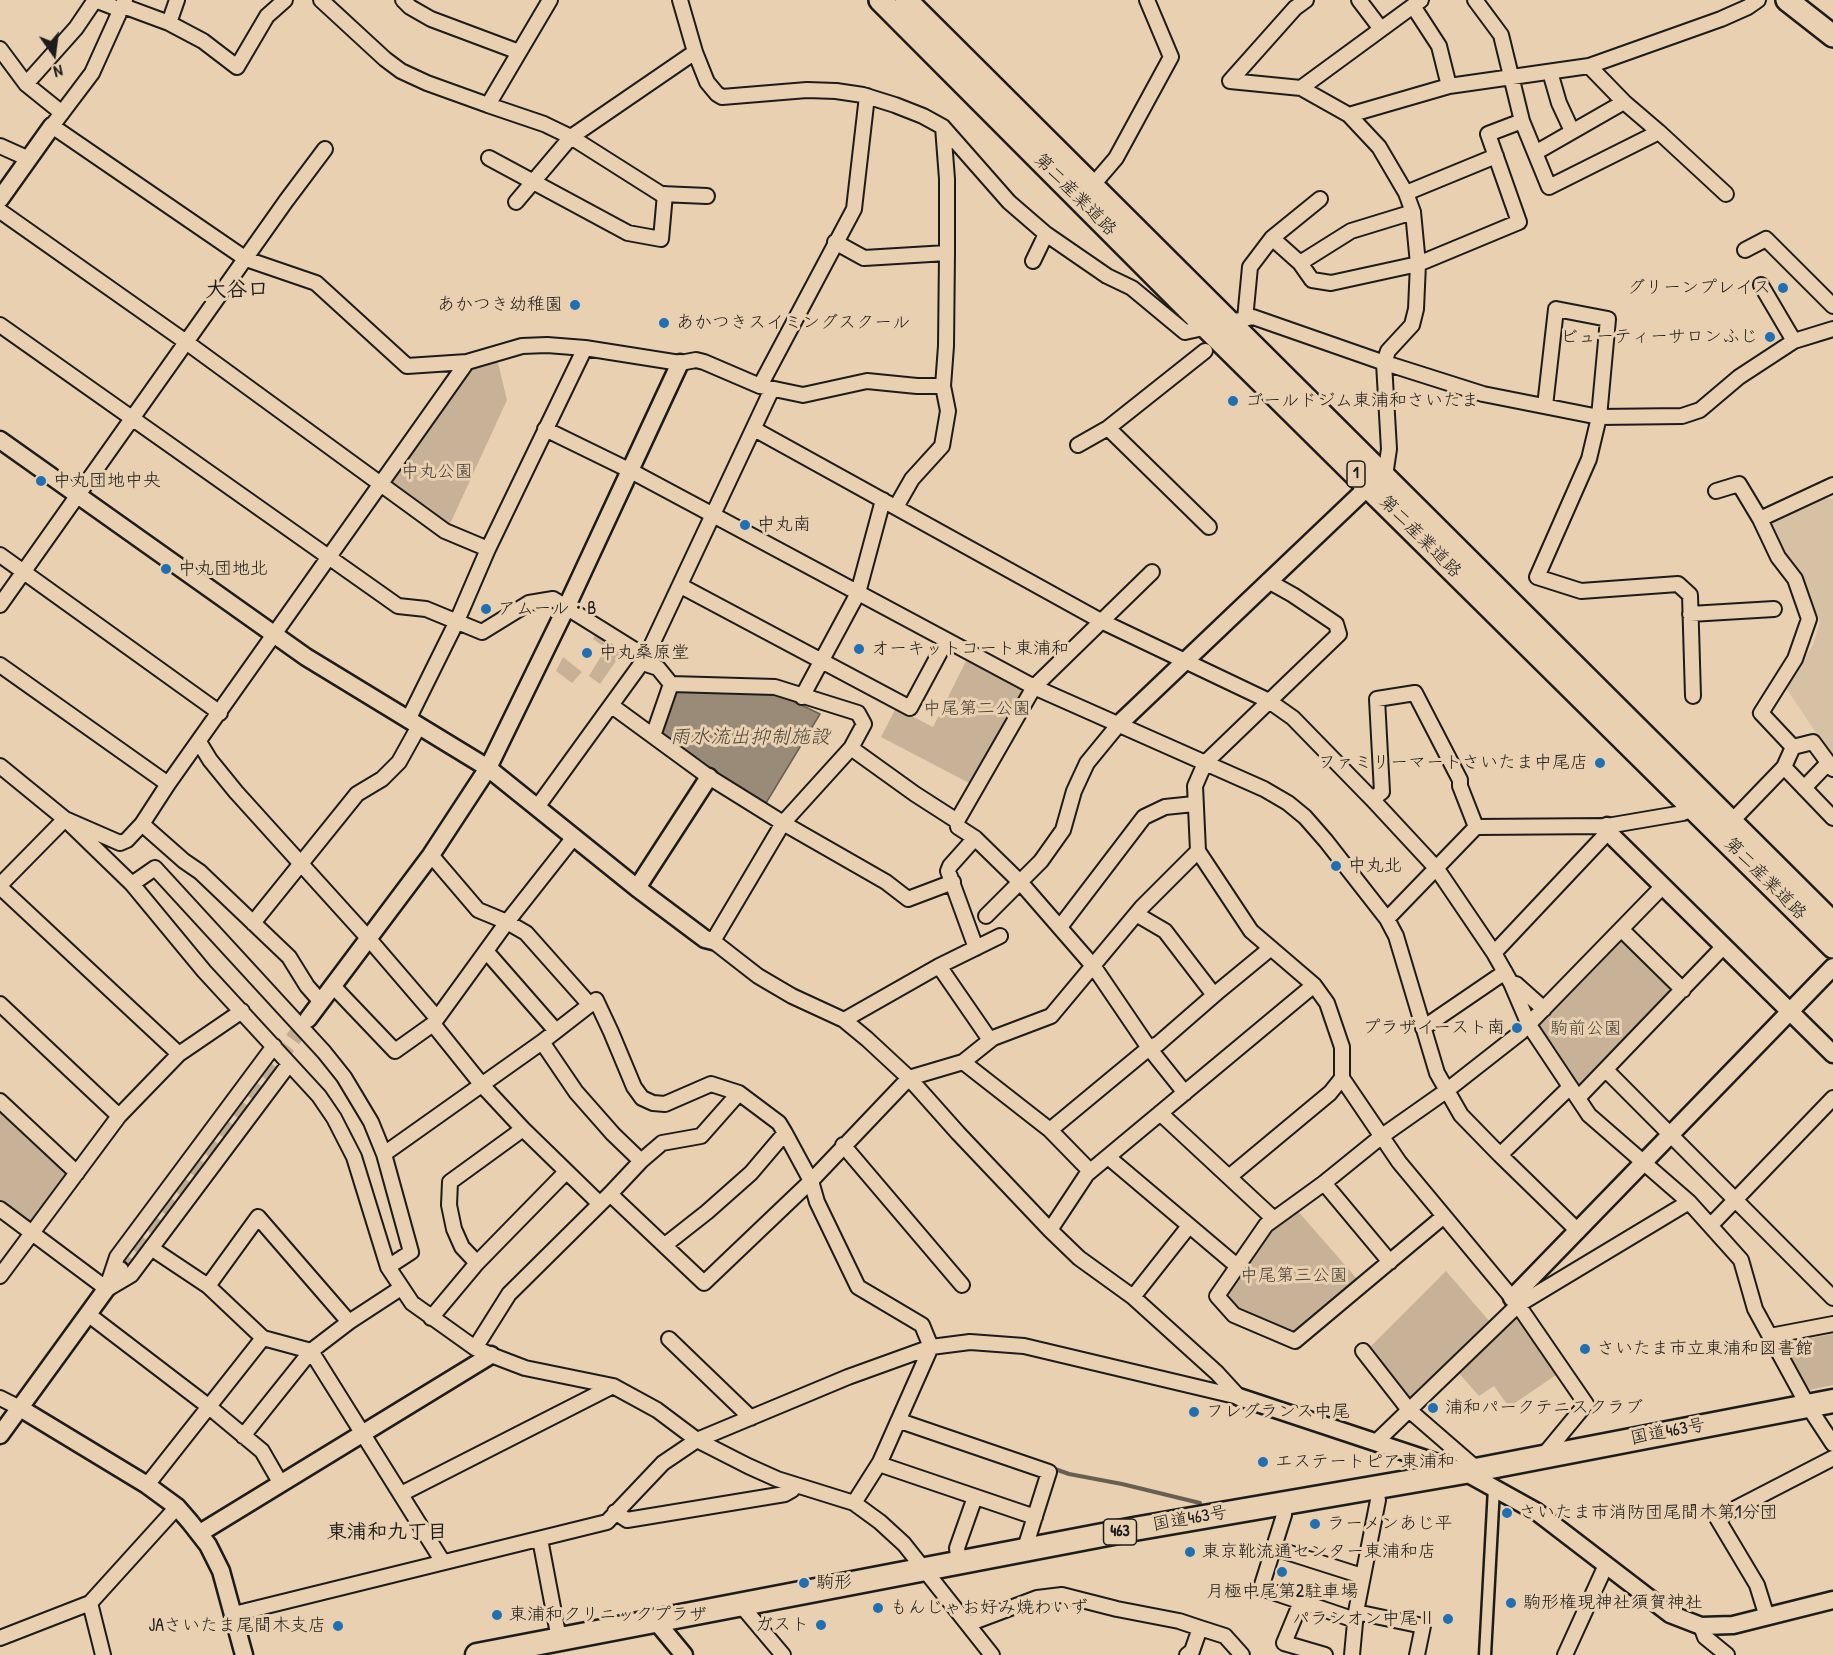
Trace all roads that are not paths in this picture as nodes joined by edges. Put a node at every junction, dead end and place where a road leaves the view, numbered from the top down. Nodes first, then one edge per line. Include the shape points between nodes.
1 (95, 0) edge
2 (177, 0) edge
3 (285, 0) edge
4 (321, 0) edge
5 (403, 0) edge
6 (549, 0) edge
7 (680, 0) edge
8 (880, 0) edge
9 (906, 0) edge
10 (1147, 0) edge
11 (1306, 0) edge
12 (1359, 0) edge
13 (1475, 0) edge
14 (1758, 0) edge
15 (1789, 1) edge
16 (1417, 3) edge
17 (123, 5) edge
18 (169, 23) junction
19 (1381, 29) junction
20 (1833, 36) edge
21 (0, 49) edge
22 (519, 52) junction
23 (695, 52) junction
24 (1589, 66) junction
25 (1550, 72) junction
26 (1512, 77) junction
27 (26, 84) junction
28 (1449, 86) junction
29 (1301, 88) junction
30 (867, 96) junction
31 (1624, 102) junction
32 (488, 105) junction
33 (1349, 115) junction
34 (57, 120) junction
35 (1522, 121) junction
36 (943, 127) junction
37 (1572, 131) junction
38 (1659, 132) junction
39 (571, 136) junction
40 (0, 146) edge
41 (325, 149) dead end
42 (1535, 153) junction
43 (1496, 156) junction
44 (489, 158) dead end
45 (28, 159) junction
46 (533, 182) junction
47 (1092, 186) junction
48 (1406, 193) junction
49 (665, 194) junction
50 (1726, 194) dead end
51 (706, 196) dead end
52 (0, 199) edge
53 (1320, 199) dead end
54 (516, 202) dead end
55 (0, 211) edge
56 (1413, 212) junction
57 (1046, 234) junction
58 (1272, 238) junction
59 (835, 242) junction
60 (1745, 250) dead end
61 (947, 253) junction
62 (246, 259) junction
63 (1033, 261) dead end
64 (1300, 263) junction
65 (1418, 264) junction
66 (1761, 285) dead end
67 (1833, 306) edge
68 (1237, 320) junction
69 (0, 325) edge
70 (1207, 328) junction
71 (1833, 329) edge
72 (186, 342) junction
73 (1794, 342) junction
74 (585, 348) junction
75 (1205, 351) dead end
76 (467, 362) junction
77 (680, 363) junction
78 (1384, 363) junction
79 (943, 386) junction
80 (766, 388) junction
81 (1545, 406) junction
82 (133, 417) junction
83 (1599, 417) junction
84 (1108, 428) junction
85 (545, 429) junction
86 (754, 429) junction
87 (0, 440) edge
88 (1078, 444) dead end
89 (630, 471) junction
90 (1377, 481) junction
91 (382, 484) junction
92 (1833, 485) edge
93 (1716, 491) dead end
94 (77, 495) junction
95 (883, 500) junction
96 (896, 507) junction
97 (714, 516) junction
98 (1760, 519) junction
99 (1209, 527) dead end
100 (488, 549) junction
101 (0, 555) edge
102 (329, 557) junction
103 (23, 572) junction
104 (1152, 572) dead end
105 (1268, 581) junction
106 (681, 586) junction
107 (858, 593) junction
108 (0, 605) edge
109 (566, 608) junction
110 (1774, 609) dead end
111 (1690, 614) junction
112 (457, 621) junction
113 (1101, 621) junction
114 (273, 635) junction
115 (946, 641) junction
116 (645, 660) junction
117 (1186, 660) junction
118 (821, 661) junction
119 (0, 665) edge
120 (670, 684) junction
121 (1034, 687) junction
122 (1693, 696) dead end
123 (802, 697) junction
124 (1269, 701) junction
125 (612, 706) junction
126 (220, 713) junction
127 (413, 723) junction
128 (1119, 724) junction
129 (652, 736) junction
130 (199, 742) junction
131 (1793, 747) junction
132 (851, 748) junction
133 (1205, 763) junction
134 (1831, 766) edge
135 (1784, 767) junction
136 (488, 768) junction
137 (1, 769) edge
138 (709, 777) junction
139 (168, 784) junction
140 (1804, 788) junction
141 (1372, 799) junction
142 (1194, 804) junction
143 (538, 806) junction
144 (1694, 808) junction
145 (1833, 818) edge
146 (65, 819) junction
147 (957, 821) junction
148 (1731, 822) junction
149 (783, 823) junction
150 (142, 824) junction
151 (1476, 827) junction
152 (1608, 829) junction
153 (574, 837) junction
154 (975, 838) junction
155 (1198, 851) junction
156 (431, 855) junction
157 (301, 863) junction
158 (1437, 870) junction
159 (953, 882) junction
160 (1021, 883) junction
161 (132, 884) junction
162 (0, 886) edge
163 (1663, 886) junction
164 (637, 888) junction
165 (1136, 914) junction
166 (986, 916) dead end
167 (1387, 919) junction
168 (507, 922) junction
169 (253, 923) junction
170 (1833, 923) edge
171 (1060, 927) junction
172 (1621, 929) junction
173 (1000, 936) dead end
174 (369, 939) junction
175 (714, 941) junction
176 (1724, 946) junction
177 (1833, 947) edge
178 (976, 948) junction
179 (1271, 948) junction
180 (486, 951) junction
181 (1494, 953) junction
182 (939, 966) junction
183 (1094, 967) junction
184 (1833, 967) edge
185 (1508, 978) junction
186 (1314, 985) junction
187 (333, 986) junction
188 (1683, 990) junction
189 (1214, 995) junction
190 (321, 1002) junction
191 (0, 1004) edge
192 (590, 1005) junction
193 (1544, 1009) junction
194 (242, 1011) junction
195 (1790, 1011) junction
196 (308, 1019) tunnel mouth
197 (844, 1020) junction
198 (435, 1021) junction
199 (1528, 1025) junction
200 (1423, 1028) junction
201 (556, 1031) junction
202 (990, 1040) junction
203 (542, 1042) junction
204 (274, 1046) junction
205 (1149, 1048) junction
206 (178, 1054) junction
207 (1833, 1054) edge
208 (963, 1062) junction
209 (289, 1064) junction
210 (1606, 1070) junction
211 (909, 1078) junction
212 (1342, 1078) junction
213 (482, 1084) junction
214 (1446, 1091) junction
215 (1574, 1092) junction
216 (739, 1093) junction
217 (1185, 1093) junction
218 (1833, 1098) edge
219 (0, 1101) edge
220 (1160, 1113) junction
221 (119, 1116) junction
222 (523, 1129) junction
223 (1050, 1130) junction
224 (785, 1133) junction
225 (1671, 1135) junction
226 (1382, 1136) junction
227 (843, 1145) junction
228 (384, 1154) junction
229 (1500, 1155) junction
230 (1108, 1157) junction
231 (641, 1161) junction
232 (1645, 1162) junction
233 (566, 1172) junction
234 (1090, 1172) junction
235 (76, 1173) junction
236 (1229, 1177) junction
237 (812, 1181) junction
238 (1324, 1183) junction
239 (610, 1194) junction
240 (1736, 1199) junction
241 (1689, 1202) junction
242 (600, 1204) junction
243 (0, 1209) edge
244 (1444, 1216) junction
245 (1274, 1218) junction
246 (1711, 1225) junction
247 (1190, 1226) junction
248 (1050, 1230) junction
249 (1578, 1231) junction
250 (32, 1233) junction
251 (665, 1245) junction
252 (151, 1248) junction
253 (1390, 1262) junction
254 (477, 1263) junction
255 (388, 1266) junction
256 (1237, 1266) junction
257 (120, 1270) tunnel mouth
258 (0, 1276) edge
259 (962, 1285) dead end
260 (208, 1286) junction
261 (107, 1288) junction
262 (401, 1288) junction
263 (1133, 1297) junction
264 (1833, 1298) edge
265 (1515, 1302) junction
266 (89, 1315) junction
267 (431, 1318) junction
268 (349, 1322) junction
269 (1833, 1324) edge
270 (1770, 1336) junction
271 (263, 1338) junction
272 (669, 1339) dead end
273 (931, 1347) junction
274 (475, 1348) junction
275 (311, 1351) junction
276 (1363, 1351) dead end
277 (491, 1355) junction
278 (613, 1386) junction
279 (1239, 1397) junction
280 (0, 1398) edge
281 (1833, 1401) edge
282 (208, 1406) junction
283 (1808, 1406) junction
284 (20, 1408) junction
285 (1409, 1410) junction
286 (751, 1418) junction
287 (900, 1421) junction
288 (363, 1433) junction
289 (0, 1435) edge
290 (243, 1436) junction
291 (697, 1440) junction
292 (1376, 1442) junction
293 (1833, 1444) edge
294 (1543, 1456) junction
295 (1833, 1458) edge
296 (879, 1464) junction
297 (1471, 1470) junction
298 (281, 1484) junction
299 (147, 1485) junction
300 (796, 1485) junction
301 (1494, 1488) junction
302 (401, 1494) junction
303 (1379, 1494) junction
304 (975, 1497) junction
305 (1285, 1502) junction
306 (854, 1503) junction
307 (177, 1508) junction
308 (615, 1512) junction
309 (1035, 1517) junction
310 (200, 1533) junction
311 (540, 1539) junction
312 (1274, 1548) junction
313 (1024, 1551) junction
314 (443, 1562) junction
315 (959, 1563) junction
316 (1606, 1565) junction
317 (925, 1569) junction
318 (1362, 1576) junction
319 (1833, 1600) edge
320 (1301, 1602) junction
321 (90, 1603) junction
322 (740, 1604) junction
323 (234, 1614) junction
324 (1355, 1616) junction
325 (1767, 1617) junction
326 (655, 1620) junction
327 (968, 1624) junction
328 (1701, 1626) junction
329 (1200, 1628) junction
330 (0, 1638) edge
331 (559, 1639) junction
332 (511, 1652) edge
333 (103, 1655) edge
334 (244, 1655) edge
335 (477, 1655) edge
336 (684, 1655) edge
337 (783, 1655) edge
338 (992, 1655) edge
339 (1187, 1655) edge
340 (1242, 1655) edge
341 (1324, 1655) edge
342 (1353, 1655) edge
343 (1417, 1655) edge
344 (1485, 1655) edge
345 (1565, 1655) edge
346 (1727, 1655) edge

1 - 17 street
1 - 27 street via 76,28
2 - 18 street
3 - 18 street via 267,16 237,67 203,41
4 - 32 street via 401,70 435,87
5 - 22 street via 431,19
6 - 22 street
7 - 23 street
8 - 70 main road, 第二産業道路 / 1
9 - 47 main road, 第二産業道路 / 1
10 - 47 street via 1171,57 1116,158
11 - 29 street via 1230,81
12 - 19 street
13 - 26 street via 1501,35
14 - 24 street via 1721,18
15 - 20 main road
16 - 19 street
16 - 28 street via 1439,46
17 - 18 street
17 - 34 street via 92,73
19 - 29 street
21 - 27 street
22 - 32 street
23 - 30 street via 707,82 722,97 807,90
23 - 39 street
24 - 25 street
24 - 31 street
25 - 26 street
25 - 37 street
26 - 28 street
26 - 35 street
27 - 34 street
28 - 33 street
29 - 33 street
30 - 36 street
30 - 59 street via 854,209
31 - 37 street
31 - 38 street
32 - 39 street
33 - 48 street via 1379,147
34 - 45 street
34 - 62 street
35 - 42 street
35 - 43 street via 1488,134
36 - 57 street via 1009,202
36 - 61 street
37 - 42 street
38 - 42 street via 1549,187
38 - 50 street
39 - 46 street
39 - 49 street
40 - 45 street
41 - 62 street
43 - 48 street
43 - 65 street via 1519,222
44 - 46 street
45 - 52 street
46 - 49 street via 628,233 661,238
46 - 54 street
47 - 68 main road, 第二産業道路 / 1
48 - 56 street
49 - 51 street
53 - 58 street
55 - 72 street
56 - 64 street via 1351,231
56 - 65 street
57 - 63 street
57 - 70 street via 1107,276 1132,288 1185,332
58 - 64 street
58 - 68 street via 1250,267
59 - 61 street via 864,258
59 - 80 street
60 - 67 street via 1766,239
61 - 79 street
62 - 72 street
62 - 76 street via 316,283 407,366
64 - 65 street via 1312,280 1331,283
65 - 78 street via 1412,325 1388,351
66 - 73 street
68 - 70 street
68 - 78 street via 1253,317
68 - 90 main road, 第二産業道路 / 1
69 - 82 street
70 - 90 main road, 第二産業道路 / 1
71 - 73 street
72 - 82 street
72 - 91 street
73 - 83 street via 1739,377 1700,410 1682,416
74 - 76 street via 522,346
74 - 77 street
74 - 85 street
75 - 84 street
76 - 91 street
77 - 80 street via 704,362
77 - 89 street
78 - 81 street via 1483,394
78 - 90 street via 1389,449
79 - 80 street via 867,381 802,395
79 - 96 street via 948,411 942,446 912,479
80 - 86 street
81 - 83 street
81 - 83 street via 1556,309 1608,319
82 - 94 street
82 - 102 street
83 - 111 street via 1589,459 1537,577 1581,591 1678,584 1690,595
84 - 88 street
84 - 99 street
85 - 89 street
85 - 100 street
86 - 95 street
86 - 97 street
87 - 94 street
89 - 97 street
89 - 109 street
90 - 105 street
90 - 144 main road, 第二産業道路 / 1
90 - 148 main road, 第二産業道路 / 1
91 - 100 street via 445,531
91 - 102 street
92 - 98 street
93 - 98 street via 1739,484
94 - 103 street
94 - 114 street
95 - 96 street
95 - 107 street
96 - 113 street
97 - 106 street
97 - 107 street
98 - 131 street via 1778,557 1795,579 1809,619 1795,659 1761,713
100 - 112 street
101 - 103 street
102 - 112 street via 398,606 426,609
102 - 114 street
103 - 108 street
103 - 126 street
104 - 113 street
105 - 117 street
105 - 124 street via 1336,624 1339,634
106 - 116 street
106 - 118 street
107 - 115 street
107 - 118 street
109 - 112 street via 553,599 529,603 482,632
109 - 116 street
109 - 136 street
110 - 111 street
111 - 122 street
112 - 127 street
113 - 117 street
113 - 121 street
114 - 126 street
114 - 127 street
115 - 118 street via 910,708
115 - 121 street
116 - 120 street via 658,668
116 - 125 street
117 - 124 street
117 - 128 street
118 - 123 street
119 - 139 street
120 - 123 street via 775,687
120 - 129 street
121 - 128 street
121 - 147 street
123 - 132 street via 858,713 864,724
124 - 133 street
124 - 141 street via 1293,718
125 - 129 street
125 - 143 street
126 - 130 street
127 - 136 street
127 - 157 street via 399,762 357,794
128 - 133 street
128 - 160 street via 1087,763 1063,830
129 - 138 street
130 - 139 street
130 - 157 street via 236,792
131 - 134 street via 1813,742
131 - 135 street
132 - 147 street
132 - 149 street
133 - 142 street via 1195,786
133 - 167 street via 1264,789 1305,817
134 - 140 street
135 - 140 street
135 - 148 street
136 - 143 street
136 - 156 street
137 - 146 street
138 - 149 street
138 - 164 street
139 - 150 street
140 - 145 street
141 - 151 street via 1382,792 1377,699 1415,693 1460,780
141 - 158 street
142 - 155 street
142 - 171 street via 1165,807 1144,817
143 - 153 street
144 - 152 street
144 - 177 main road, 第二産業道路 / 1
146 - 150 street via 120,843
146 - 161 street
146 - 162 street
147 - 154 street via 958,827
148 - 170 main road, 第二産業道路 / 1
149 - 159 street via 886,882 908,899
149 - 175 street
150 - 169 street
151 - 152 street
151 - 158 street
152 - 163 street
152 - 181 street
153 - 164 street
153 - 168 street
154 - 159 street via 950,866
154 - 160 street
155 - 165 street
155 - 179 street via 1251,931
156 - 168 street via 478,910
156 - 174 street
157 - 169 street
157 - 174 street
158 - 167 street
158 - 181 street
159 - 178 street
160 - 166 street
160 - 171 street
161 - 194 street
161 - 228 street via 155,868 337,1069 371,1122
162 - 206 street
163 - 172 street
163 - 176 street
164 - 175 street via 705,939
165 - 183 street
165 - 189 street via 1165,931
167 - 200 street via 1402,951
168 - 180 street
168 - 192 street via 526,933
169 - 190 street via 289,957
171 - 183 street
172 - 188 street
172 - 193 street
173 - 178 street
174 - 187 street
174 - 198 street
175 - 197 street via 758,976
176 - 188 street
176 - 195 street
178 - 182 street
179 - 186 street
179 - 189 street
180 - 198 street
180 - 201 street
181 - 185 street
182 - 197 street
182 - 202 street
183 - 202 street via 1051,1017
183 - 205 street
184 - 195 street
185 - 193 street
185 - 199 street
185 - 200 street
186 - 212 street via 1327,1003 1342,1047
186 - 217 street
187 - 190 street
187 - 198 street via 394,1051
188 - 210 street
189 - 205 street
190 - 196 street
191 - 221 street
192 - 201 street
192 - 216 street via 596,1000 642,1098 665,1104 711,1084
193 - 199 street
194 - 204 street
194 - 206 street
195 - 207 street
195 - 225 street
197 - 211 street
198 - 213 street
199 - 214 street
199 - 215 street
200 - 214 street
201 - 203 street
202 - 208 street
203 - 213 street
203 - 231 street via 576,1092
204 - 209 street
204 - 261 street via 117,1257
205 - 217 street
205 - 223 street
206 - 221 street
208 - 211 street
208 - 223 street
209 - 252 street
209 - 255 street via 319,1096 344,1136 360,1172
210 - 215 street
210 - 225 street
211 - 227 street
211 - 248 street
212 - 226 street
212 - 236 street via 1330,1093
213 - 222 street
213 - 228 street
214 - 226 street
214 - 229 street via 1461,1115
215 - 229 street
215 - 232 street via 1589,1115
216 - 224 street via 779,1123
216 - 231 street via 701,1136 662,1143
217 - 220 street
218 - 240 street
219 - 235 street
220 - 230 street
220 - 236 street
221 - 235 street
222 - 233 street
222 - 254 street via 450,1182 454,1228 462,1247
223 - 234 street
224 - 237 street
224 - 251 street via 750,1173
225 - 232 street
225 - 240 street
226 - 238 street
226 - 244 street
227 - 237 street
227 - 259 street
228 - 255 street via 411,1252
229 - 249 street
230 - 234 street
230 - 247 street
231 - 239 street
232 - 241 street
232 - 249 street
233 - 242 street
233 - 254 street
234 - 248 street
235 - 250 street
236 - 245 street
237 - 251 street via 704,1283
237 - 273 street via 817,1202 858,1287 922,1325
238 - 245 street
238 - 253 street
239 - 242 street
239 - 251 street
240 - 246 street
240 - 264 street
241 - 246 street
241 - 265 street
242 - 274 street via 509,1294
243 - 250 street
244 - 253 street
244 - 265 street
245 - 256 street
246 - 270 street via 1741,1260 1755,1309
247 - 256 street
247 - 263 street
248 - 263 street via 1079,1258
249 - 265 street
250 - 258 street
250 - 261 street
252 - 260 street
252 - 261 street via 131,1275
253 - 256 street via 1295,1341 1234,1315 1217,1296
254 - 267 street
255 - 262 street
257 - 261 street
260 - 268 street via 258,1217
260 - 271 street
261 - 266 street
262 - 267 street
262 - 268 street
263 - 279 street
265 - 285 street
265 - 294 street via 1586,1404
266 - 282 street
266 - 284 street
267 - 274 street
268 - 275 street
269 - 270 street
270 - 283 street
271 - 275 street
271 - 282 street
272 - 286 street
273 - 279 street via 970,1342 1023,1346
273 - 286 street
273 - 287 street
274 - 277 street
275 - 288 street
275 - 290 street
276 - 285 street
277 - 278 street via 525,1368
277 - 288 street
278 - 291 street via 657,1410
278 - 302 street
279 - 292 street
280 - 284 street
281 - 283 highway, 国道463号 / 463
282 - 290 street
282 - 299 street
283 - 293 street
283 - 294 highway, 国道463号 / 463
284 - 289 street
284 - 299 street
285 - 292 street
285 - 297 street
286 - 291 street
287 - 296 street
287 - 309 street via 1049,1472
288 - 298 street
288 - 302 street
290 - 298 street via 262,1451
291 - 300 street
291 - 308 street via 663,1463
292 - 297 street
294 - 297 highway, 国道463号 / 463
295 - 325 street via 1717,1518 1757,1585
296 - 304 street
296 - 306 street
297 - 301 street
297 - 303 highway, 国道463号 / 463
298 - 310 street
299 - 307 street
300 - 306 street
300 - 308 street via 785,1494 627,1520
301 - 316 street via 1537,1512
301 - 344 street
302 - 314 street
303 - 305 highway, 国道463号 / 463
303 - 318 street
304 - 309 street
304 - 315 street via 957,1548
305 - 312 street
305 - 313 highway, 国道463号 / 463
306 - 317 street via 904,1544
307 - 310 street
307 - 321 street
308 - 311 street via 607,1522
309 - 313 street
310 - 323 street via 221,1571
311 - 314 street
311 - 331 street
312 - 318 street
312 - 320 street via 1261,1588
313 - 315 highway, 国道463号 / 463
314 - 323 street
315 - 317 highway, 国道463号 / 463
316 - 328 street via 1670,1614
316 - 345 street
317 - 322 highway, 国道463号 / 463
317 - 327 street
318 - 324 street
319 - 325 street
320 - 324 street
320 - 341 street via 1284,1643
321 - 330 street
321 - 333 street
322 - 326 highway, 国道463号 / 463
322 - 337 street
323 - 334 street
324 - 342 street
324 - 343 street via 1423,1626
325 - 328 street via 1733,1625
326 - 331 highway, 国道463号 / 463
326 - 336 street
327 - 329 street via 1037,1598 1062,1595
327 - 338 street
328 - 346 street via 1705,1637
329 - 339 street
329 - 340 street via 1225,1636
331 - 332 highway, 国道463号 / 463
332 - 335 highway, 国道463号 / 463

